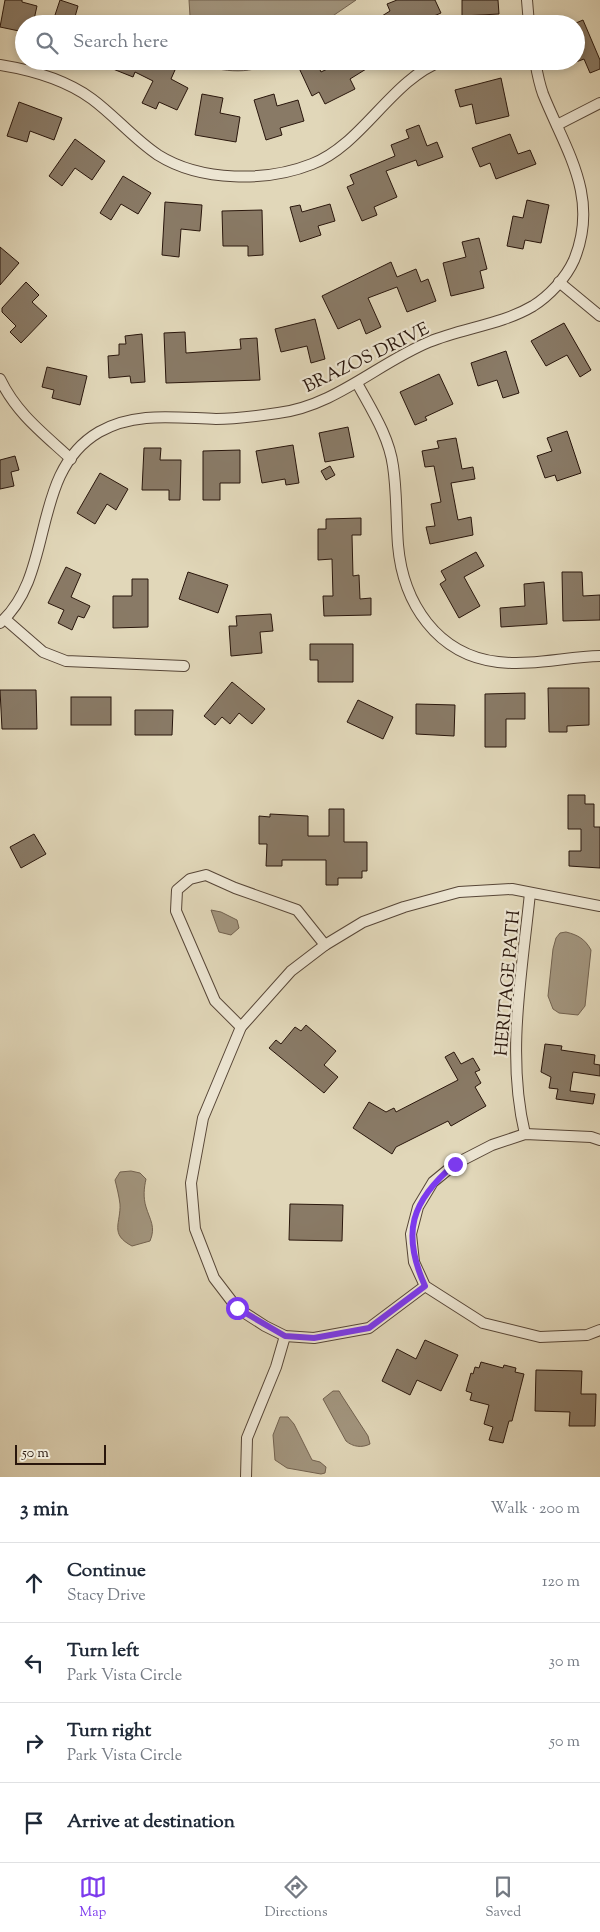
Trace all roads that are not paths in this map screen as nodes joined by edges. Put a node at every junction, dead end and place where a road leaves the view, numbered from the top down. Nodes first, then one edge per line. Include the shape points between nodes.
1 (527, 0) edge
2 (528, 15) edge
3 (0, 65) edge
4 (15, 69) edge
5 (19, 70) edge
6 (425, 70) edge
7 (536, 70) edge
8 (600, 104) edge
9 (557, 125) junction
10 (559, 282) junction
11 (600, 316) edge
12 (0, 380) edge
13 (357, 383) junction
14 (71, 459) junction
15 (3, 621) edge
16 (600, 656) edge
17 (184, 666) dead end
18 (530, 893) junction
19 (600, 906) edge
20 (324, 945) junction
21 (241, 1027) junction
22 (525, 1134) junction
23 (600, 1140) edge
24 (425, 1286) junction
25 (600, 1330) edge
26 (285, 1336) junction
27 (246, 1477) edge

1 - 2 street
3 - 4 street
5 - 6 street via 58,80 91,98 160,156 199,171 257,177 298,170 315,163 360,130 407,83
7 - 9 street, BRAZOS DRIVE
8 - 9 street
9 - 10 street, BRAZOS DRIVE via 580,178 586,223 571,267
10 - 11 street
10 - 13 street, BRAZOS DRIVE via 545,297 518,314 428,342
12 - 14 street via 20,412
13 - 14 street, BRAZOS DRIVE via 282,413 219,419 155,416 138,419 99,432
13 - 16 street via 381,427 393,464 401,567 413,601 434,633 459,651 497,662
14 - 15 street, BRAZOS DRIVE via 52,492 28,580
15 - 17 street via 43,652 66,661
18 - 19 street
18 - 20 street via 512,889 459,892 363,922
18 - 22 street, HERITAGE PATH via 515,1046 519,1110
20 - 21 street via 291,971
20 - 21 street via 296,910 206,875 190,879 177,890 176,911 215,1002
21 - 26 street via 203,1118 191,1183 195,1229 214,1278 237,1308
22 - 23 street
22 - 24 street via 492,1145 455,1164 433,1182 418,1207 411,1234 414,1262
24 - 25 street via 483,1323 540,1337 587,1335
24 - 26 street via 369,1328 314,1338
26 - 27 street via 247,1438

